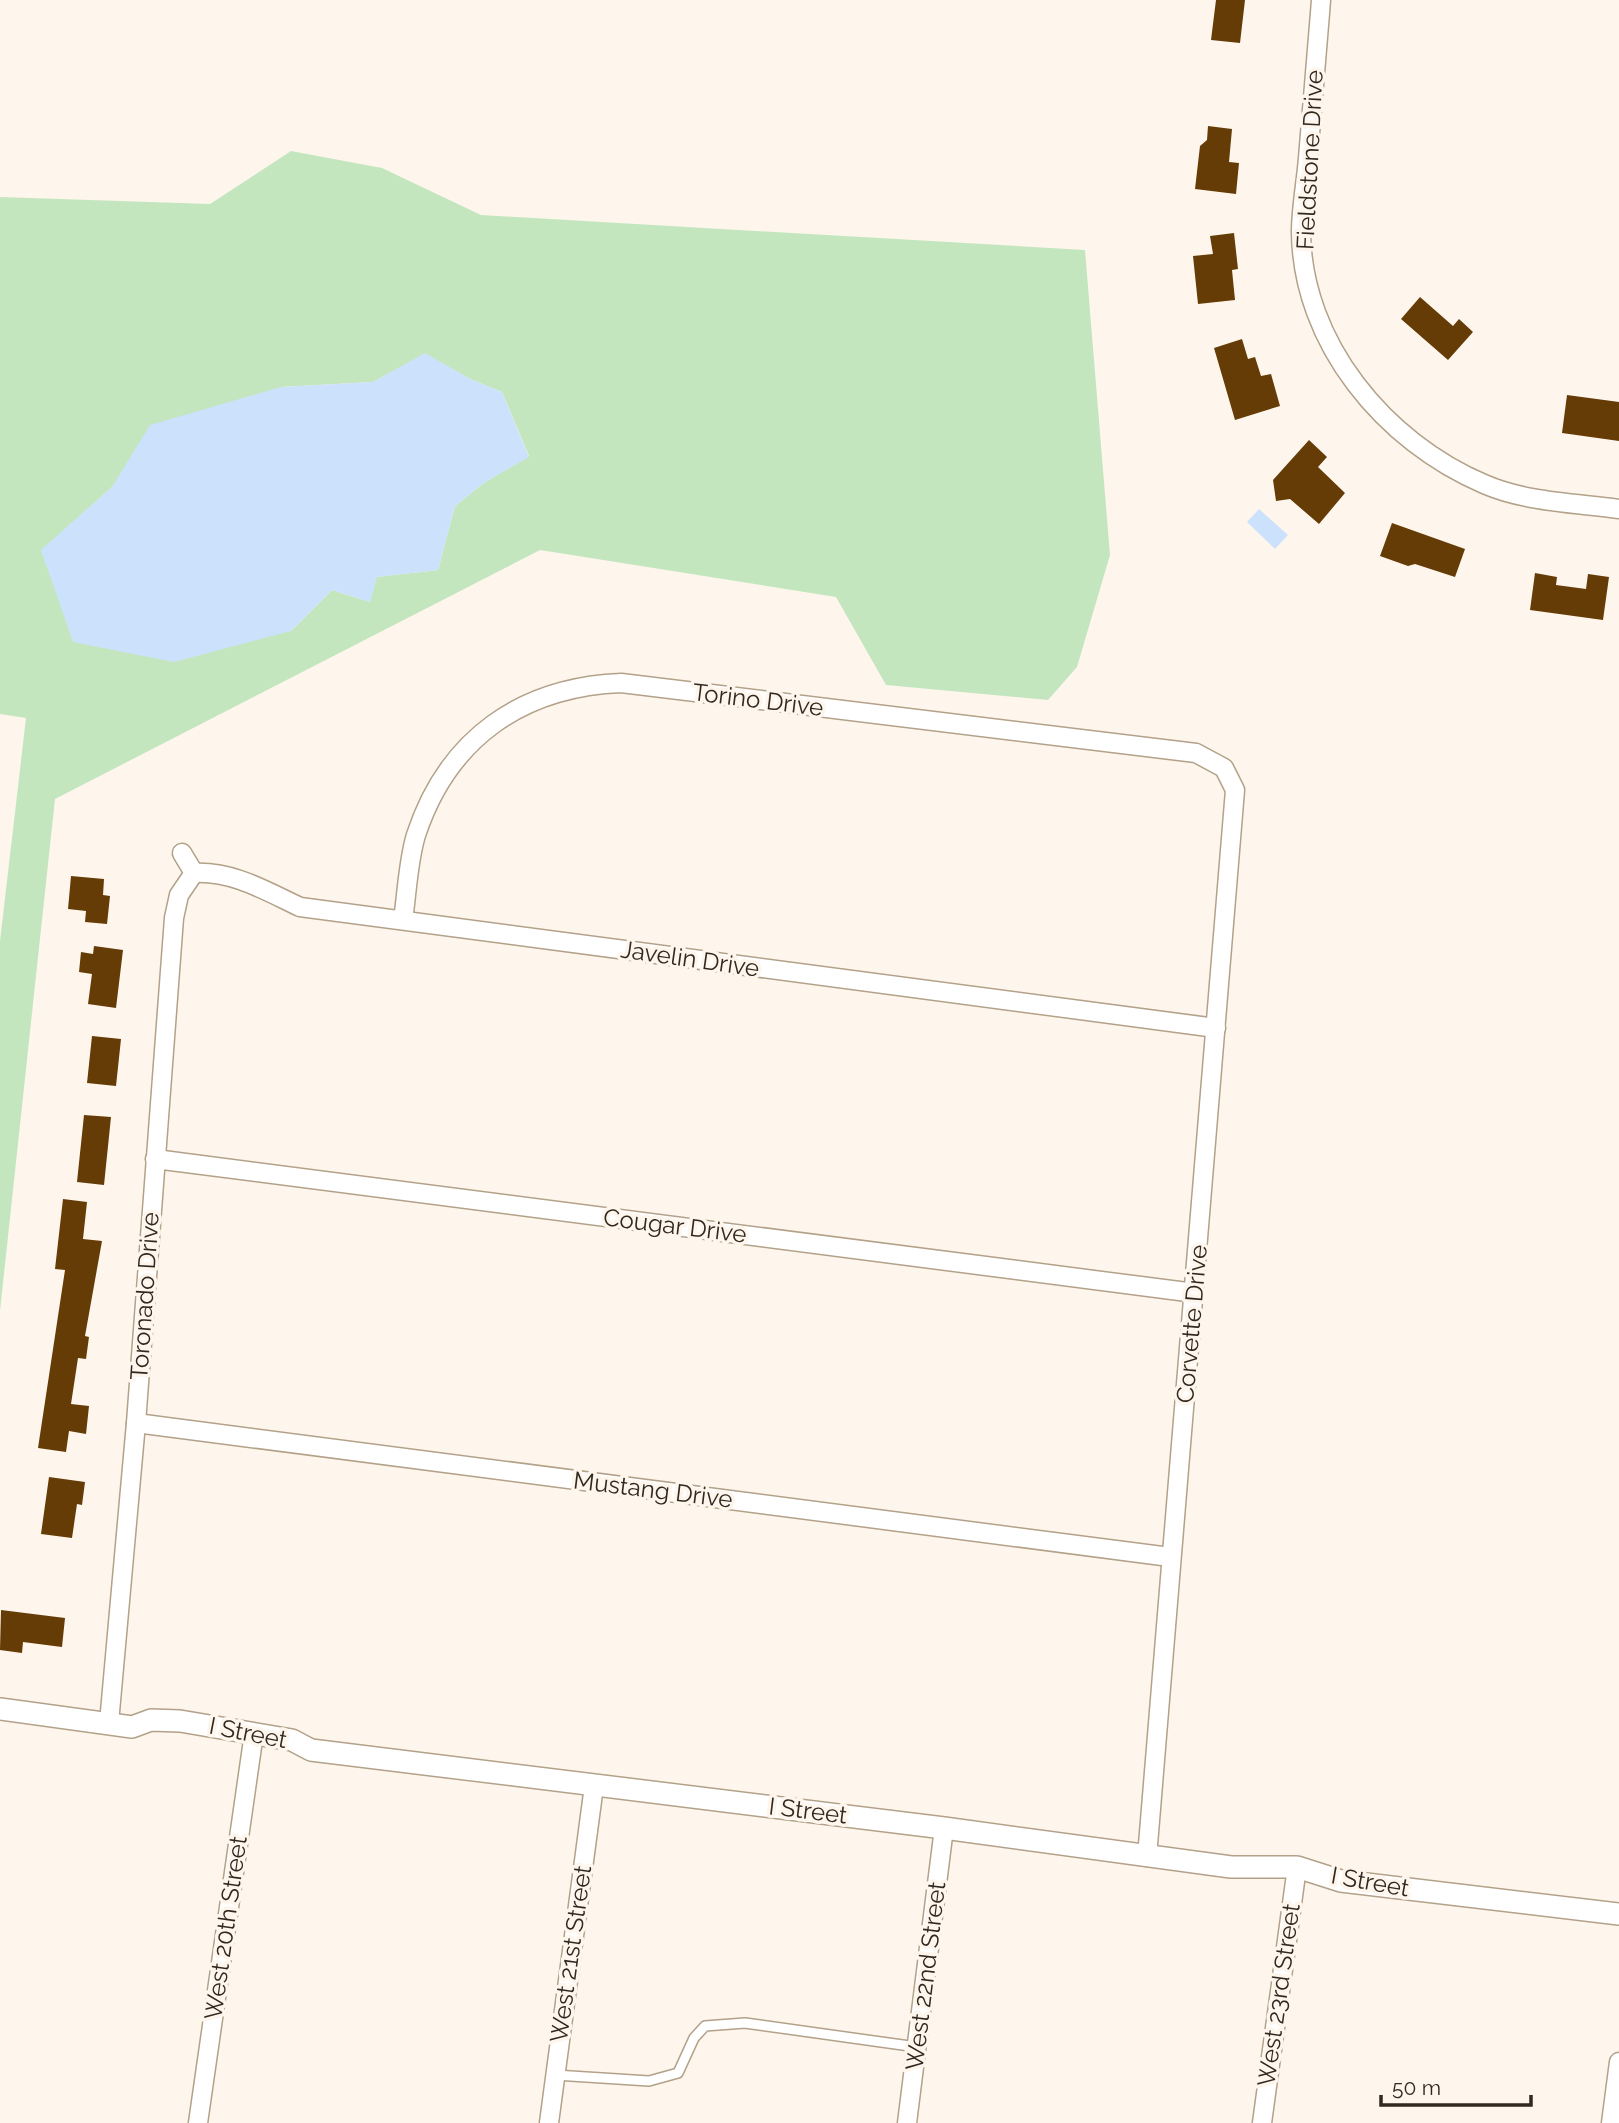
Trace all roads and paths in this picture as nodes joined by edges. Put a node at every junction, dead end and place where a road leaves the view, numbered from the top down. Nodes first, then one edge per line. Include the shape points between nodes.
1 (1321, 0) edge
2 (1619, 509) edge
3 (1235, 790) joint
4 (182, 853) dead end
5 (194, 873) junction
6 (403, 920) junction
7 (1216, 1028) junction
8 (155, 1159) junction
9 (1195, 1293) junction
10 (136, 1423) junction
11 (1170, 1557) junction
12 (0, 1709) edge
13 (109, 1723) junction
14 (254, 1733) junction
15 (594, 1786) junction
16 (944, 1828) junction
17 (1147, 1857) junction
18 (1297, 1867) junction
19 (1619, 1914) edge
20 (917, 2047) junction
21 (1619, 2062) edge
22 (555, 2075) junction
23 (198, 2123) edge
24 (549, 2123) edge
25 (907, 2123) edge
26 (1262, 2123) edge
27 (1611, 2123) edge

1 - 2 street, Fieldstone Drive via 1301,232 1307,286 1327,339 1362,394 1413,444 1451,468 1523,496
3 - 6 street, Torino Drive via 1224,768 1196,753 621,683 586,685 524,703 476,736 442,781 416,836
3 - 7 street, Corvette Drive
4 - 5 street
5 - 6 street, Javelin Drive via 242,879 300,907
5 - 8 street, Toronado Drive via 178,895 174,918
6 - 7 street, Javelin Drive
7 - 9 street, Corvette Drive
8 - 9 street, Cougar Drive
8 - 10 street, Toronado Drive
9 - 11 street, Corvette Drive
10 - 11 street, Mustang Drive
10 - 13 street, Toronado Drive
11 - 17 street, Corvette Drive
12 - 13 street, I Street
13 - 14 street, I Street via 132,1727 151,1720 180,1721
14 - 15 street, I Street via 292,1740 311,1750
14 - 23 street, West 20th Street
15 - 16 street, I Street
15 - 22 street, West 21st Street
16 - 17 street, I Street
16 - 20 street, West 22nd Street
17 - 18 street, I Street via 1231,1867
18 - 19 street, I Street via 1341,1881
18 - 26 street, West 23rd Street
20 - 22 lane via 745,2023 705,2026 694,2038 678,2073 649,2081
20 - 25 street, West 22nd Street
21 - 27 street
22 - 24 street, West 21st Street

